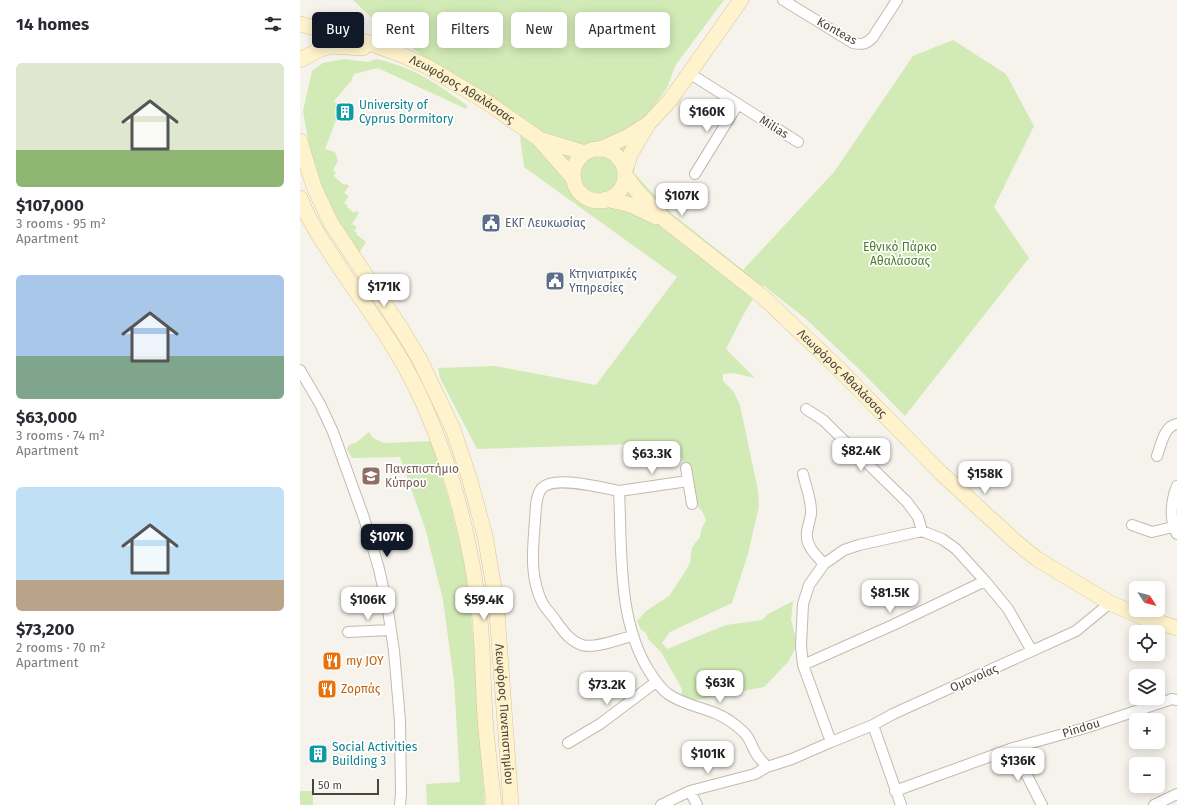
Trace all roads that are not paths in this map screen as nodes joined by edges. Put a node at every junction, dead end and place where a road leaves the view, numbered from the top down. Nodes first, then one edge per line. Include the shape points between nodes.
1 (741, 0) edge
2 (783, 0) edge
3 (897, 0) edge
4 (300, 24) edge
5 (372, 44) edge
6 (372, 48) edge
7 (382, 48) edge
8 (300, 60) edge
9 (690, 73) junction
10 (738, 104) junction
11 (649, 123) junction
12 (538, 138) junction
13 (300, 141) edge
14 (798, 142) dead end
15 (600, 149) junction
16 (585, 153) junction
17 (625, 172) junction
18 (695, 174) dead end
19 (574, 179) junction
20 (300, 198) edge
21 (606, 199) junction
22 (665, 220) junction
23 (300, 370) edge
24 (806, 409) dead end
25 (1177, 424) edge
26 (1157, 456) dead end
27 (686, 468) dead end
28 (803, 474) dead end
29 (688, 481) junction
30 (1177, 486) edge
31 (619, 491) junction
32 (692, 504) dead end
33 (1132, 525) dead end
34 (1175, 530) edge
35 (922, 531) junction
36 (824, 564) junction
37 (985, 581) junction
38 (1110, 603) junction
39 (1177, 628) edge
40 (390, 630) junction
41 (348, 632) dead end
42 (632, 636) junction
43 (1032, 651) junction
44 (802, 665) junction
45 (656, 682) junction
46 (1177, 700) edge
47 (873, 726) junction
48 (831, 742) junction
49 (568, 743) dead end
50 (1013, 748) junction
51 (767, 767) junction
52 (690, 791) junction
53 (895, 791) junction
54 (401, 794) junction
55 (1177, 794) edge
56 (400, 805) edge
57 (404, 805) edge
58 (494, 805) edge
59 (511, 805) edge
60 (661, 805) edge
61 (697, 805) edge
62 (901, 805) edge
63 (1042, 805) edge
64 (1154, 805) edge

1 - 9 main road
2 - 3 street, Konteas via 860,45 868,43 873,38
4 - 5 main road, Λεωφόρος Αθαλάσσας
6 - 8 main road, Λεωφόρος Αθαλάσσας via 331,46
7 - 12 main road, Λεωφόρος Αθαλάσσας via 402,54 426,66 488,103
9 - 10 street, Milias
9 - 11 main road
10 - 14 street, Milias
10 - 18 street
11 - 15 main road via 627,137
11 - 17 main road via 631,153
12 - 16 main road, Λεωφόρος Αθαλάσσας
12 - 19 main road, Λεωφόρος Αθαλάσσας
13 - 59 main road, Λεωφόρος Πανεπιστημίου via 314,187 331,223 420,360 453,429 470,480 485,536 496,599
15 - 16 main road
15 - 17 main road via 613,153
16 - 19 main road via 576,164
17 - 21 main road via 621,188 615,195
17 - 22 main road, Λεωφόρος Αθαλάσσας via 637,192
19 - 21 main road via 578,190 588,198
20 - 58 main road, Λεωφόρος Πανεπιστημίου via 329,252 399,356 424,404 453,483 465,526 480,620 485,718
21 - 22 main road, Λεωφόρος Αθαλάσσας via 632,205
22 - 38 main road, Λεωφόρος Αθαλάσσας via 762,297 941,473 1016,542 1038,559
23 - 40 street via 320,404 347,468 379,569
24 - 35 street via 824,420 907,502 918,517
25 - 26 street via 1167,429
27 - 29 street
28 - 36 street via 811,514 807,542
29 - 31 street
29 - 32 street
30 - 34 street via 1172,513
31 - 42 street via 623,586
31 - 42 street via 579,483 551,484 542,488 537,497 532,558 535,582 543,604 573,642 584,646 598,645
33 - 34 street via 1152,532
35 - 36 street via 844,550
35 - 37 street via 942,539 956,549
36 - 44 street via 809,585 803,604
37 - 43 street via 1008,609
37 - 44 street
38 - 39 main road, Λεωφόρος Αθαλάσσας
38 - 43 street, Ομονοίας via 1076,631
40 - 41 street
40 - 54 street via 400,721
42 - 45 street
43 - 47 street, Ομονοίας via 893,714
44 - 48 street
45 - 49 street via 600,724
45 - 51 street via 667,694 682,702 733,723 747,736
46 - 50 street, Pindou via 1172,699 1085,728
47 - 48 street, Ομονοίας
47 - 53 street
48 - 51 street, Ομονοίας
50 - 53 street, Pindou
50 - 63 street
51 - 52 street, Ομονοίας via 756,774
52 - 60 street, Ομονοίας
52 - 61 street
53 - 62 street
54 - 56 street
54 - 57 street
55 - 64 street

